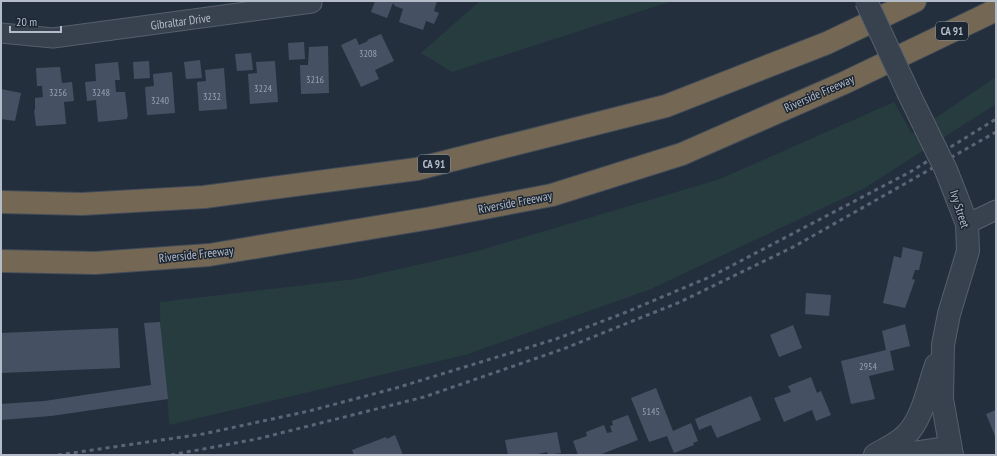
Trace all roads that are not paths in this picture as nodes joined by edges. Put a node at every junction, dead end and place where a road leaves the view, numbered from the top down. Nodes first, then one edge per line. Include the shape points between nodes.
1 (866, 1) edge
2 (915, 1) edge
3 (312, 3) dead end
4 (996, 10) edge
5 (1, 33) edge
6 (1, 202) edge
7 (996, 210) edge
8 (967, 224) junction
9 (1, 260) edge
10 (943, 345) junction
11 (951, 451) edge
12 (875, 455) edge
13 (891, 455) edge

1 - 8 street, Ivy Street, bridge via 946,170
2 - 6 highway, CA 91 via 827,43 666,106 417,169 204,197 82,204
3 - 5 street, Gibraltar Drive via 53,38
4 - 9 highway, Riverside Freeway / CA 91 via 844,83 682,154 552,195 209,255 95,263
7 - 8 street
8 - 10 street, Ivy Street via 968,251 949,314
10 - 11 street, Ivy Street via 942,399
10 - 12 street via 919,414 906,434 892,446
11 - 13 street

